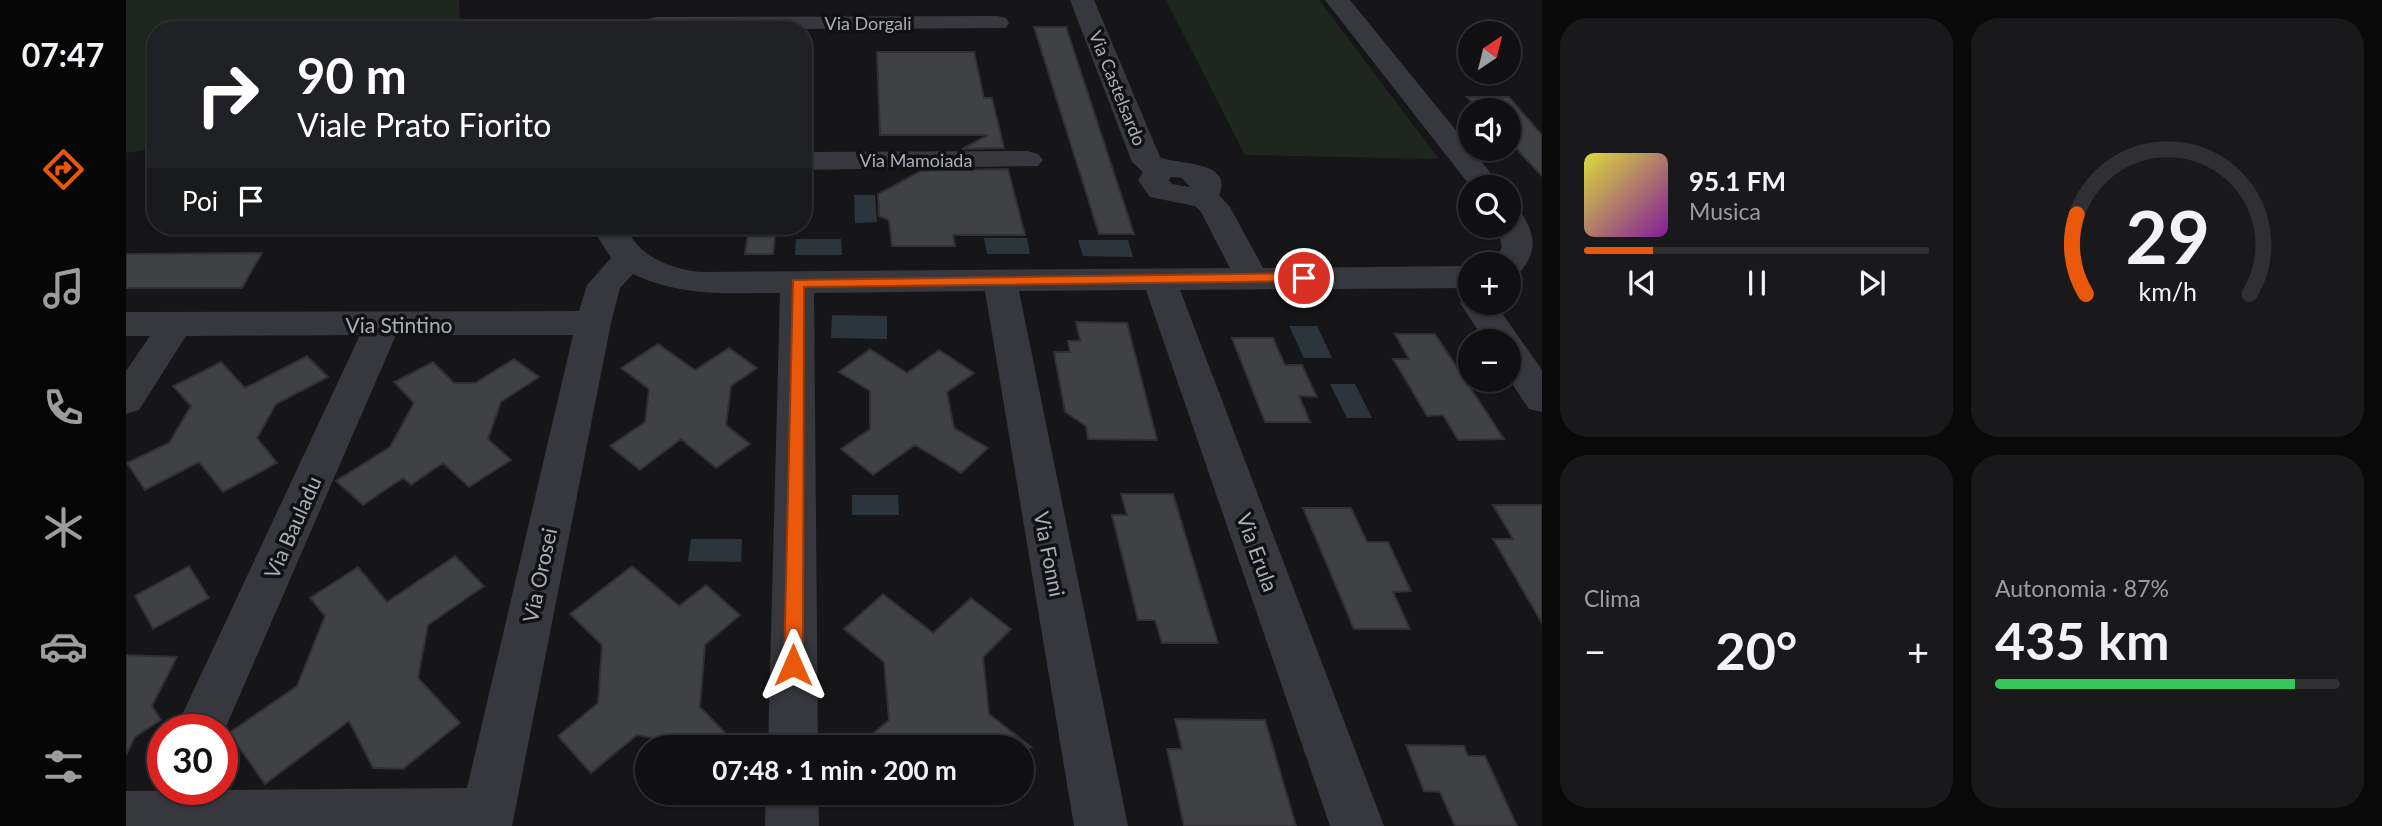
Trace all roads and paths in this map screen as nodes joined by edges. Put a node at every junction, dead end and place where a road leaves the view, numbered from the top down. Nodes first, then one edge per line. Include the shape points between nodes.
1 (662, 0) edge
2 (1082, 0) edge
3 (1337, 0) edge
4 (657, 21) edge
5 (997, 23) dead end
6 (812, 25) edge
7 (1028, 160) dead end
8 (812, 161) edge
9 (1477, 175) edge
10 (612, 235) edge
11 (630, 258) junction
12 (1159, 278) junction
13 (1252, 278) junction
14 (1000, 281) junction
15 (797, 283) junction
16 (1458, 287) edge
17 (593, 323) junction
18 (126, 324) edge
19 (176, 324) junction
20 (383, 324) junction
21 (1521, 368) edge
22 (1542, 399) edge
23 (126, 400) edge
24 (207, 714) edge
25 (793, 735) edge
26 (792, 805) edge
27 (126, 817) edge
28 (486, 820) edge
29 (792, 826) edge
30 (1101, 826) edge
31 (1357, 826) edge

1 - 4 street
2 - 13 street, Via Castelsardo via 1147,162 1161,170 1153,180 1161,191 1181,198 1201,195 1214,207
3 - 9 street
5 - 6 street, Via Dorgali
7 - 8 street, Via Mamoiada
10 - 11 street
11 - 15 street via 691,282
11 - 17 street via 604,285
12 - 13 street
12 - 14 street
12 - 31 street, Via Erula
13 - 16 street
14 - 15 street
14 - 30 street, Via Fonni
15 - 25 street
17 - 20 street, Via Stintino
17 - 28 street, Via Orosei
18 - 19 street, Via Stintino
19 - 20 street, Via Stintino
19 - 23 street
20 - 24 street, Via Bauladu
21 - 22 street
26 - 29 street
27 - 28 street

